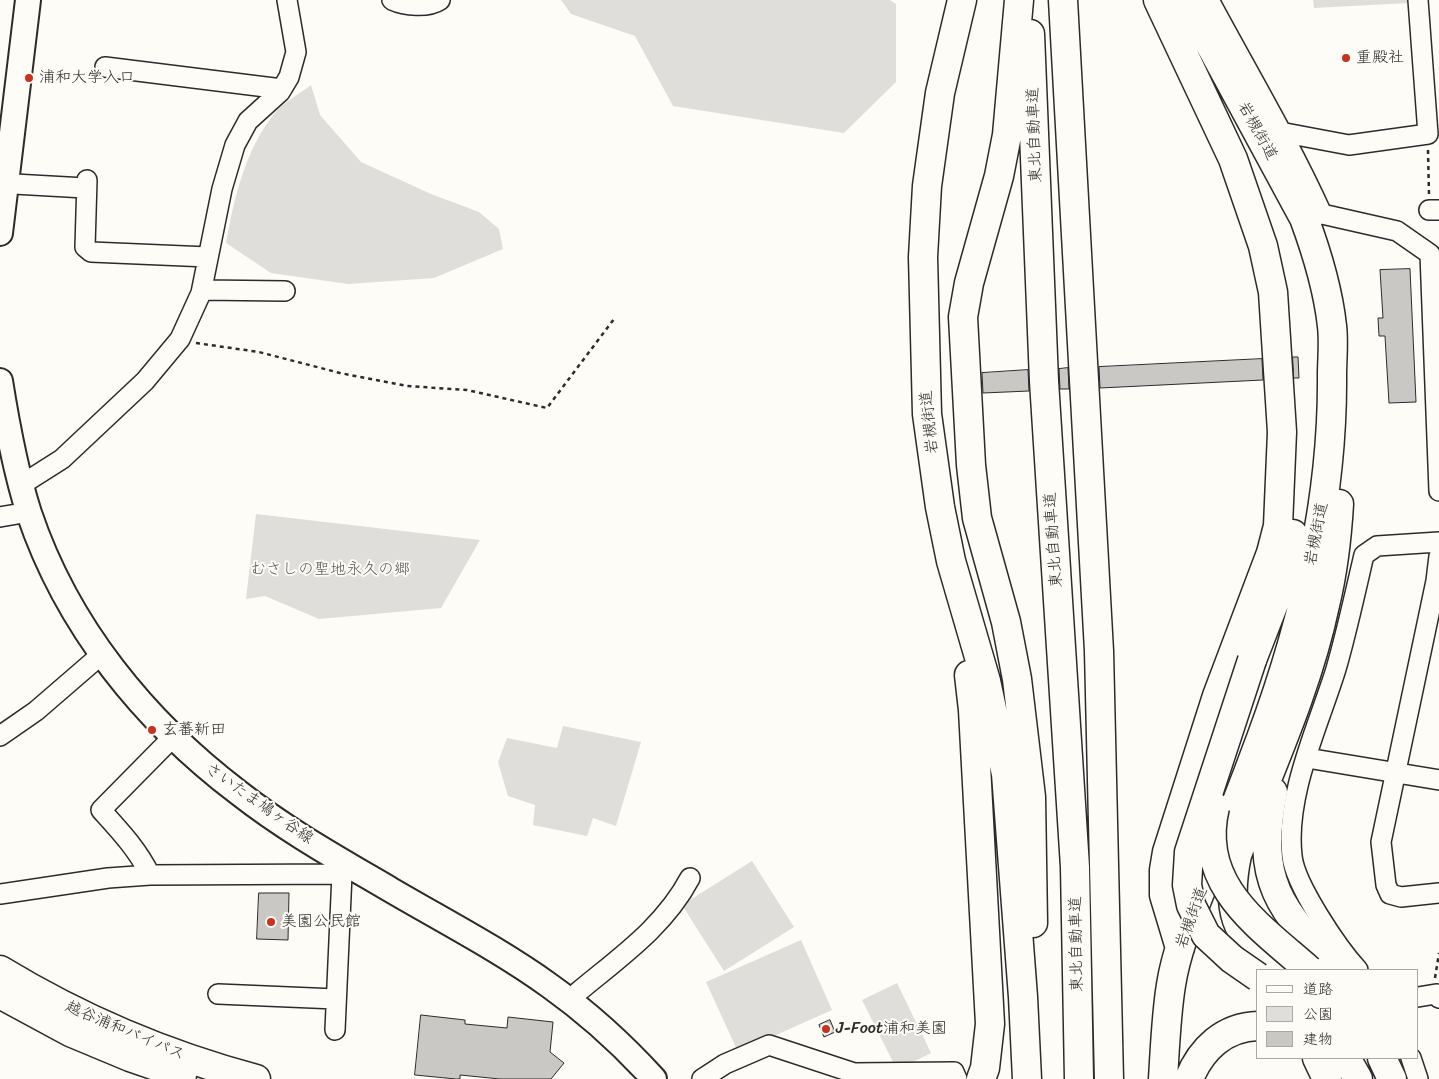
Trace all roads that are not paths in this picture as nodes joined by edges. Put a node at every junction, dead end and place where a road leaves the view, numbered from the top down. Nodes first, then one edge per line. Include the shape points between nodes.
1 (28, 0) edge
2 (288, 0) edge
3 (392, 0) edge
4 (440, 0) edge
5 (962, 0) edge
6 (1019, 0) edge
7 (1029, 0) edge
8 (1063, 0) edge
9 (1158, 0) edge
10 (1186, 0) edge
11 (1209, 0) edge
12 (1418, 0) edge
13 (1431, 50) edge
14 (104, 67) dead end
15 (282, 89) junction
16 (1280, 132) junction
17 (1433, 134) edge
18 (3, 179) edge
19 (1313, 216) junction
20 (0, 234) edge
21 (208, 257) junction
22 (1435, 283) edge
23 (202, 290) junction
24 (286, 290) dead end
25 (1333, 328) junction
26 (0, 381) edge
27 (1282, 432) junction
28 (21, 485) junction
29 (1439, 491) edge
30 (940, 508) junction
31 (29, 512) junction
32 (0, 517) edge
33 (1439, 542) edge
34 (1439, 556) edge
35 (102, 654) junction
36 (1252, 660) junction
37 (1295, 704) junction
38 (0, 736) edge
39 (173, 737) junction
40 (1307, 758) junction
41 (1394, 774) junction
42 (1439, 780) edge
43 (345, 869) junction
44 (150, 875) junction
45 (690, 878) dead end
46 (1439, 893) edge
47 (0, 894) edge
48 (1180, 948) junction
49 (1275, 969) edge
50 (1308, 969) edge
51 (1338, 969) edge
52 (1357, 969) edge
53 (0, 970) edge
54 (1256, 975) edge
55 (0, 994) edge
56 (218, 994) dead end
57 (336, 999) junction
58 (571, 1001) junction
59 (1256, 1026) edge
60 (335, 1030) dead end
61 (1317, 1059) edge
62 (1347, 1059) edge
63 (1361, 1059) edge
64 (1382, 1059) edge
65 (1397, 1059) edge
66 (1411, 1059) edge
67 (193, 1079) edge
68 (256, 1079) edge
69 (654, 1079) edge
70 (702, 1079) edge
71 (957, 1079) edge
72 (981, 1079) edge
73 (1029, 1079) edge
74 (1079, 1079) edge
75 (1109, 1079) edge
76 (1163, 1079) edge
77 (1189, 1079) edge
78 (1327, 1079) edge
79 (1358, 1079) edge
80 (1368, 1079) edge
81 (1392, 1079) edge
82 (1402, 1079) edge
83 (1418, 1079) edge

1 - 18 main road
2 - 15 street via 296,52
3 - 4 street via 402,4 434,4
5 - 30 highway, 岩槻街道 via 934,127 923,257 927,414
6 - 73 highway via 1007,136 963,317 977,518 1006,622 1017,680 1031,797 1034,884
7 - 74 highway, 東北自動車道 via 1044,381 1075,867
8 - 75 highway, 東北自動車道 via 1099,651
9 - 27 highway via 1233,159 1263,246 1273,292
10 - 19 highway, 岩槻街道
11 - 16 street
12 - 13 street
13 - 17 street
14 - 15 street
15 - 21 street via 248,121 235,145
16 - 17 street via 1349,145
16 - 19 street via 1297,159
18 - 20 main road
18 - 21 street via 14,184 86,184 85,247 91,252
19 - 22 street via 1397,231 1430,254
19 - 25 highway, 岩槻街道
21 - 23 street
22 - 29 street
23 - 24 street
23 - 28 street via 180,340 145,381 62,459
25 - 37 highway via 1340,368 1343,418 1336,542 1322,620
25 - 48 highway, 岩槻街道 via 1331,449 1308,582 1265,728
26 - 28 main road, さいたま鳩ヶ谷線
27 - 36 highway via 1295,495 1296,517 1287,564
27 - 48 highway via 1278,526 1271,553 1217,696 1167,852 1164,895
28 - 31 main road, さいたま鳩ヶ谷線
30 - 72 highway via 951,592 966,658 973,710 990,1024 987,1058
30 - 73 highway, 岩槻街道 via 951,561 986,680 1006,774
31 - 32 street
31 - 35 main road, さいたま鳩ヶ谷線 via 66,599
33 - 40 street via 1377,546 1364,555 1336,668
34 - 41 street
35 - 38 street via 36,711
35 - 39 main road, さいたま鳩ヶ谷線
36 - 50 highway, bridge via 1213,816 1213,855 1218,872 1234,899
36 - 54 highway, bridge via 1190,852 1187,886 1191,906 1206,934 1232,959
37 - 49 highway via 1237,855 1232,881 1232,907 1239,929 1253,950
37 - 51 highway via 1274,787 1266,839 1268,864 1272,885 1281,905 1303,934
39 - 43 main road, さいたま鳩ヶ谷線 via 240,795
39 - 44 street via 101,810 130,842
40 - 41 street
40 - 52 street via 1295,803 1292,858 1304,887 1342,952
41 - 42 street
41 - 46 street via 1381,842 1386,884 1390,894 1401,898
43 - 44 street
43 - 57 street
43 - 58 main road, さいたま鳩ヶ谷線 via 494,950
44 - 47 street
45 - 58 street via 669,912
48 - 76 highway, 岩槻街道 via 1171,984
53 - 68 highway, 越谷浦和バイパス via 40,994 106,1026 220,1070
55 - 67 highway, 越谷浦和バイパス via 70,1032
56 - 57 street
57 - 60 street
58 - 69 main road, さいたま鳩ヶ谷線 via 611,1035
59 - 77 highway via 1232,1031 1218,1039 1202,1054
61 - 78 highway
62 - 79 highway
63 - 80 highway
64 - 81 highway
65 - 82 highway
66 - 83 street
70 - 71 street via 725,1064 768,1045 854,1073 954,1072

